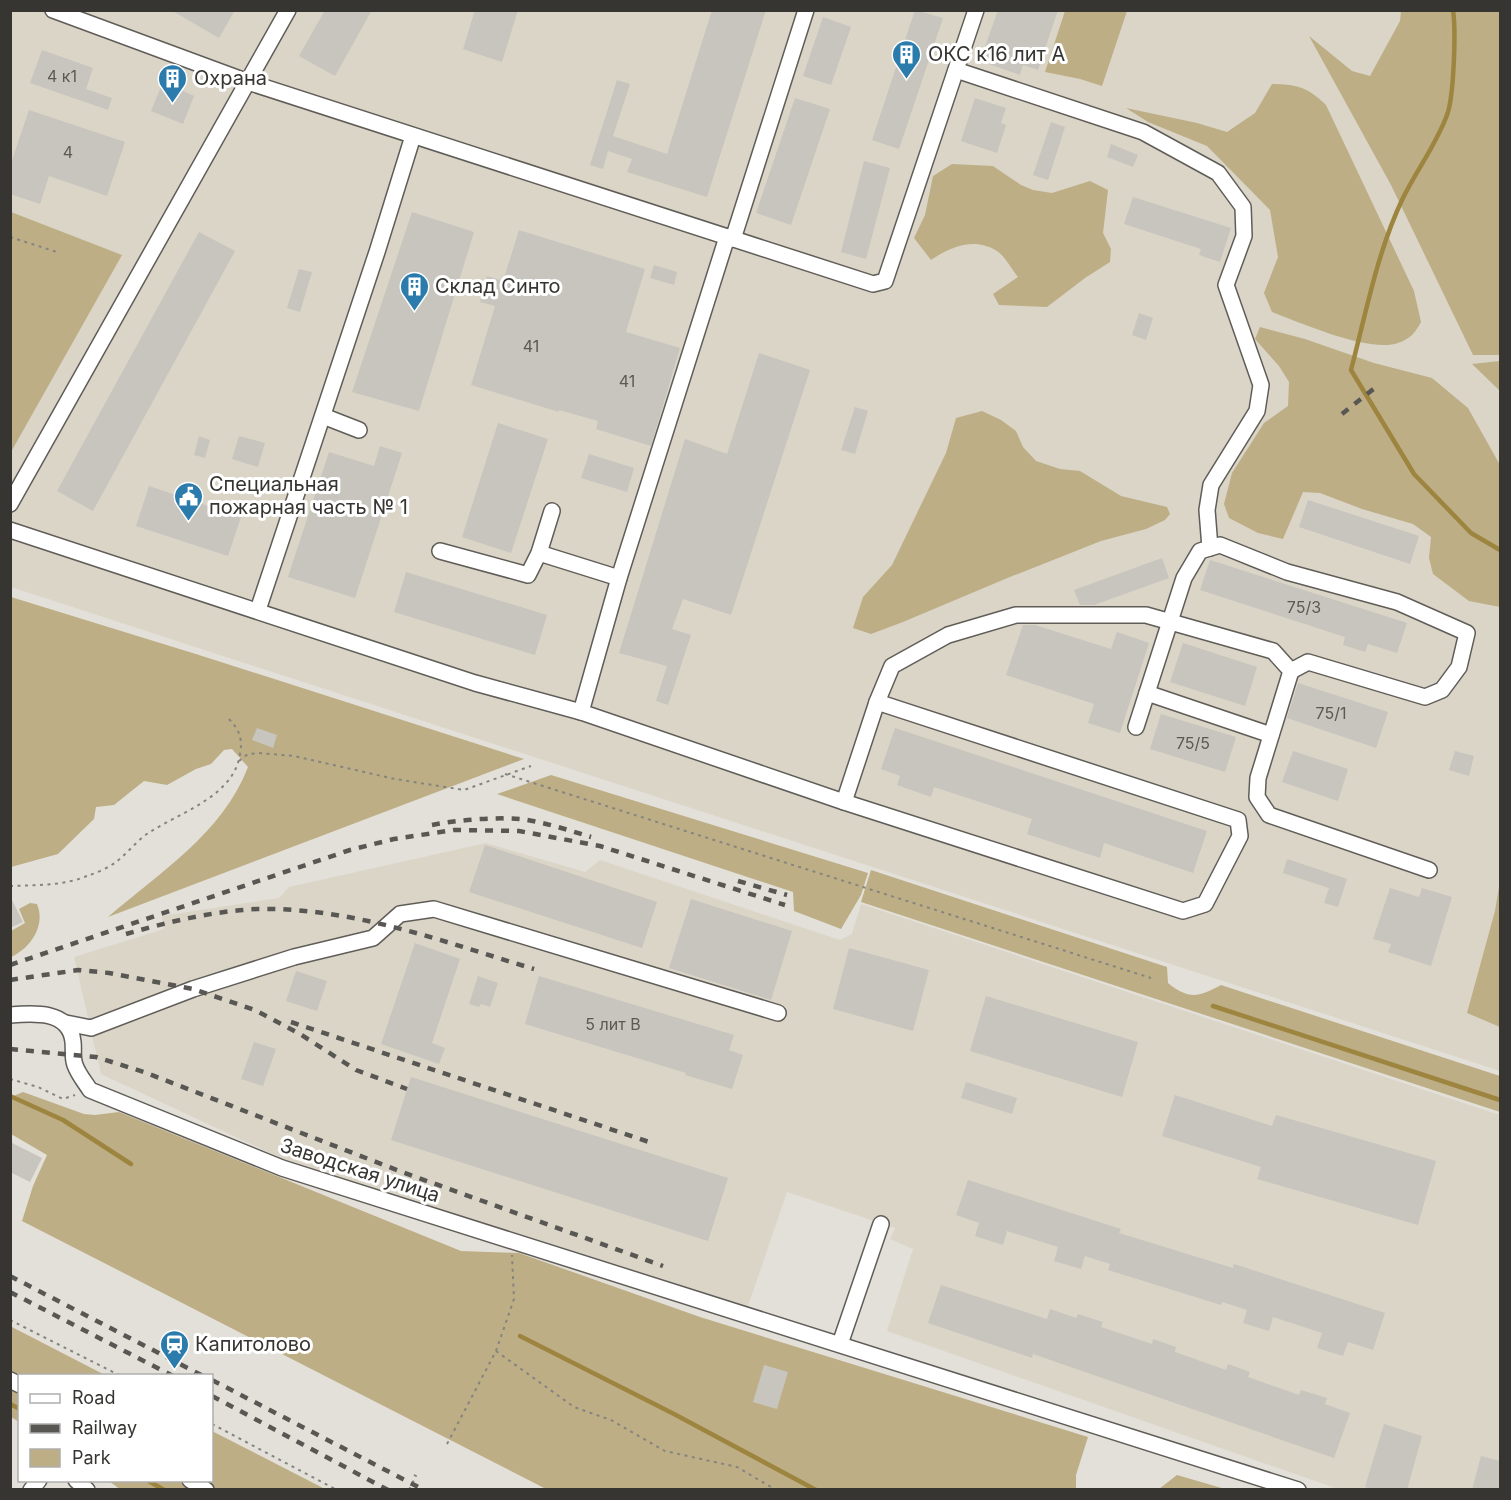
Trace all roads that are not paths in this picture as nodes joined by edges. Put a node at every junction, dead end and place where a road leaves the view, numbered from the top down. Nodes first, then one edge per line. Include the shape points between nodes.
1 (53, 10) edge
2 (288, 10) edge
3 (806, 10) edge
4 (976, 10) edge
5 (956, 70) junction
6 (248, 82) junction
7 (413, 136) junction
8 (730, 238) junction
9 (323, 416) junction
10 (359, 430) dead end
11 (10, 504) edge
12 (552, 511) dead end
13 (10, 530) edge
14 (1210, 548) junction
15 (440, 551) dead end
16 (539, 553) junction
17 (619, 578) junction
18 (258, 610) junction
19 (1170, 622) junction
20 (1291, 671) junction
21 (1147, 693) junction
22 (877, 702) junction
23 (581, 712) junction
24 (1136, 727) dead end
25 (1271, 735) junction
26 (844, 802) junction
27 (1429, 870) dead end
28 (778, 1013) dead end
29 (10, 1015) edge
30 (66, 1023) junction
31 (881, 1224) dead end
32 (840, 1344) junction
33 (193, 1482) edge
34 (206, 1490) edge
35 (1298, 1490) edge

1 - 6 street
2 - 6 street
3 - 8 street
4 - 5 street
5 - 8 street via 885,281 873,284
5 - 14 street via 1143,132 1218,173 1244,207 1244,236 1226,285 1261,385 1257,411 1211,485 1207,510
6 - 7 street
6 - 11 street
7 - 8 street
7 - 9 street
8 - 17 street
9 - 10 street
9 - 18 street
12 - 16 street
13 - 18 street
14 - 19 street via 1200,551 1184,578
14 - 20 street via 1220,545 1287,572 1397,602 1467,633 1459,667 1442,690 1425,697 1308,662
15 - 16 street via 528,575
16 - 17 street
17 - 23 street
18 - 23 street via 475,683
19 - 20 street via 1273,651
19 - 21 street
19 - 22 street via 1146,615 1016,615 948,635 892,666
20 - 25 street
21 - 24 street
21 - 25 street
22 - 26 street
22 - 26 street via 1238,820 1240,836 1205,904 1183,912
23 - 26 street
25 - 27 street via 1258,778 1257,797 1269,815
28 - 30 street via 435,909 400,914 373,938 294,957 193,989 91,1028
29 - 30 street via 37,1013
30 - 32 street, Заводская улица via 73,1040 75,1068 90,1090 282,1168
31 - 32 street
32 - 35 street, Заводская улица
33 - 34 street

